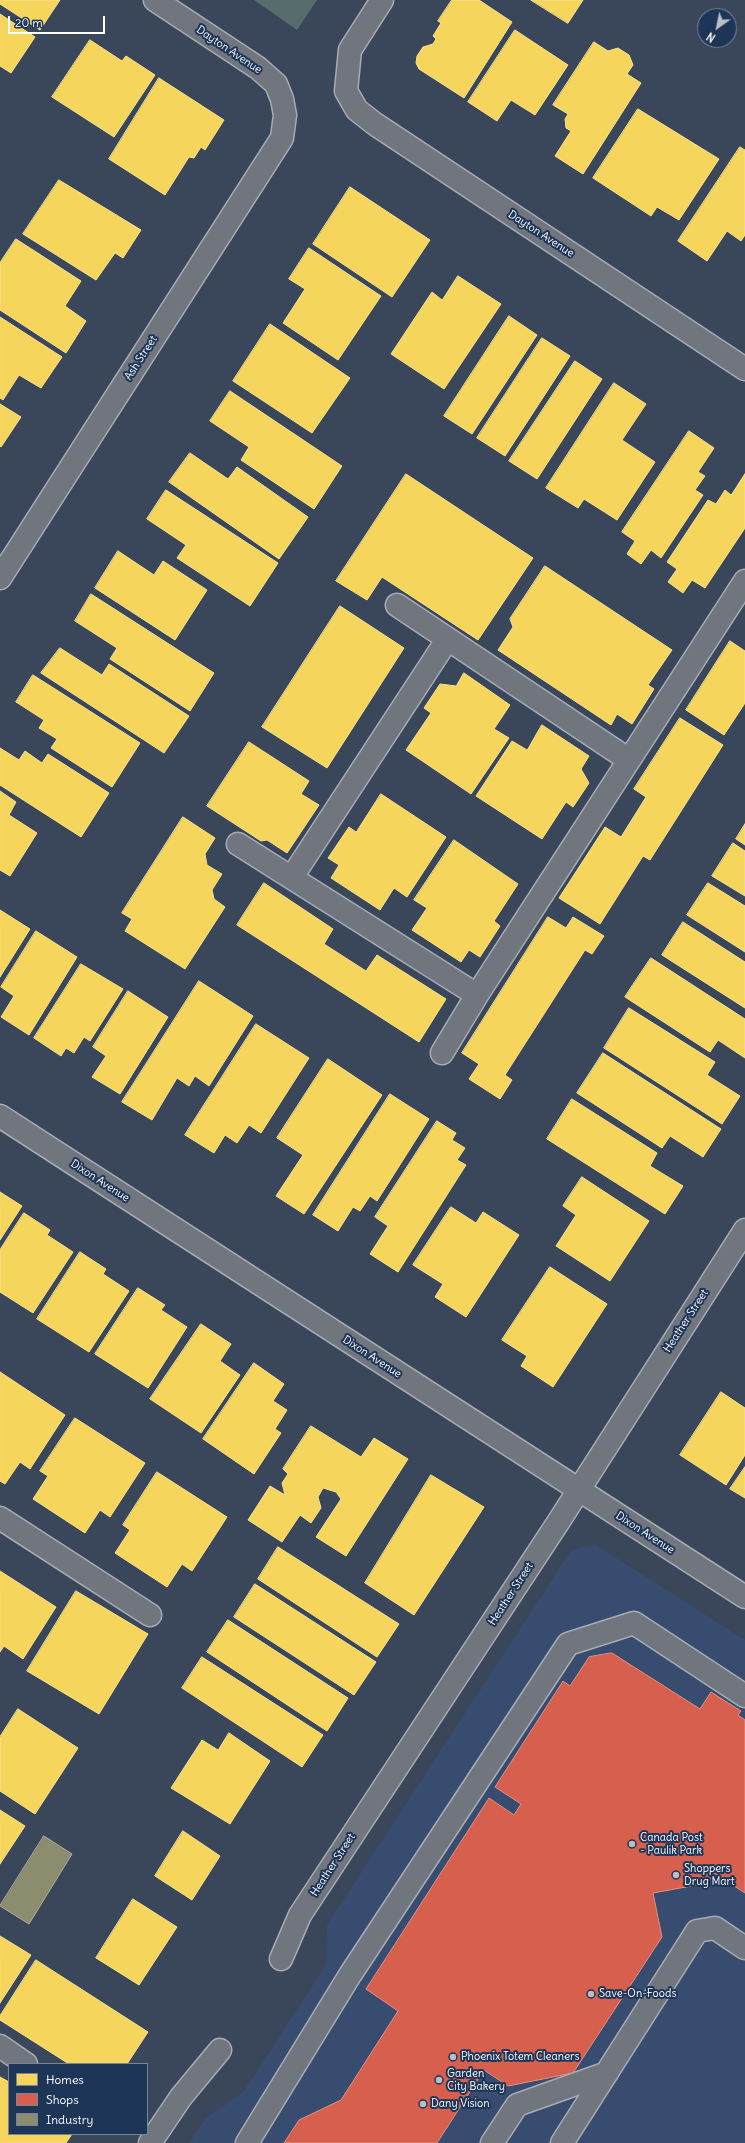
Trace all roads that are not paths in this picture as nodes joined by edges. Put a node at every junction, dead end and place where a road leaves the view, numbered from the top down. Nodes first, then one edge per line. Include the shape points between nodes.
1 (155, 0) edge
2 (382, 0) edge
3 (282, 138) joint
4 (745, 369) edge
5 (0, 578) edge
6 (745, 581) edge
7 (397, 605) dead end
8 (447, 640) junction
9 (629, 760) junction
10 (238, 844) dead end
11 (292, 877) junction
12 (477, 995) junction
13 (442, 1053) dead end
14 (0, 1116) edge
15 (745, 1230) edge
16 (578, 1490) junction
17 (0, 1518) edge
18 (745, 1597) edge
19 (150, 1615) dead end
20 (745, 1696) edge
21 (745, 1948) edge
22 (281, 1959) dead end
23 (0, 2046) edge
24 (220, 2050) dead end
25 (25, 2063) edge
26 (607, 2073) junction
27 (136, 2135) edge
28 (149, 2143) edge
29 (247, 2143) edge
30 (492, 2143) edge
31 (562, 2143) edge

1 - 3 street, Dayton Avenue via 258,68 276,84 285,115
2 - 4 street, Dayton Avenue via 350,50 346,91 357,110
3 - 5 street, Ash Street
6 - 9 street
7 - 8 street
8 - 9 street
8 - 11 street
9 - 12 street
10 - 11 street
11 - 12 street
12 - 13 street
14 - 16 street, Dixon Avenue
15 - 16 street, Heather Street
16 - 18 street, Dixon Avenue
16 - 22 street, Heather Street via 300,1915
17 - 19 street
20 - 29 street via 634,1623 568,1644 350,1975
21 - 26 street via 716,1928 697,1931
23 - 25 street
24 - 28 street via 181,2097
26 - 30 street via 517,2105
26 - 31 street
27 - 28 street

